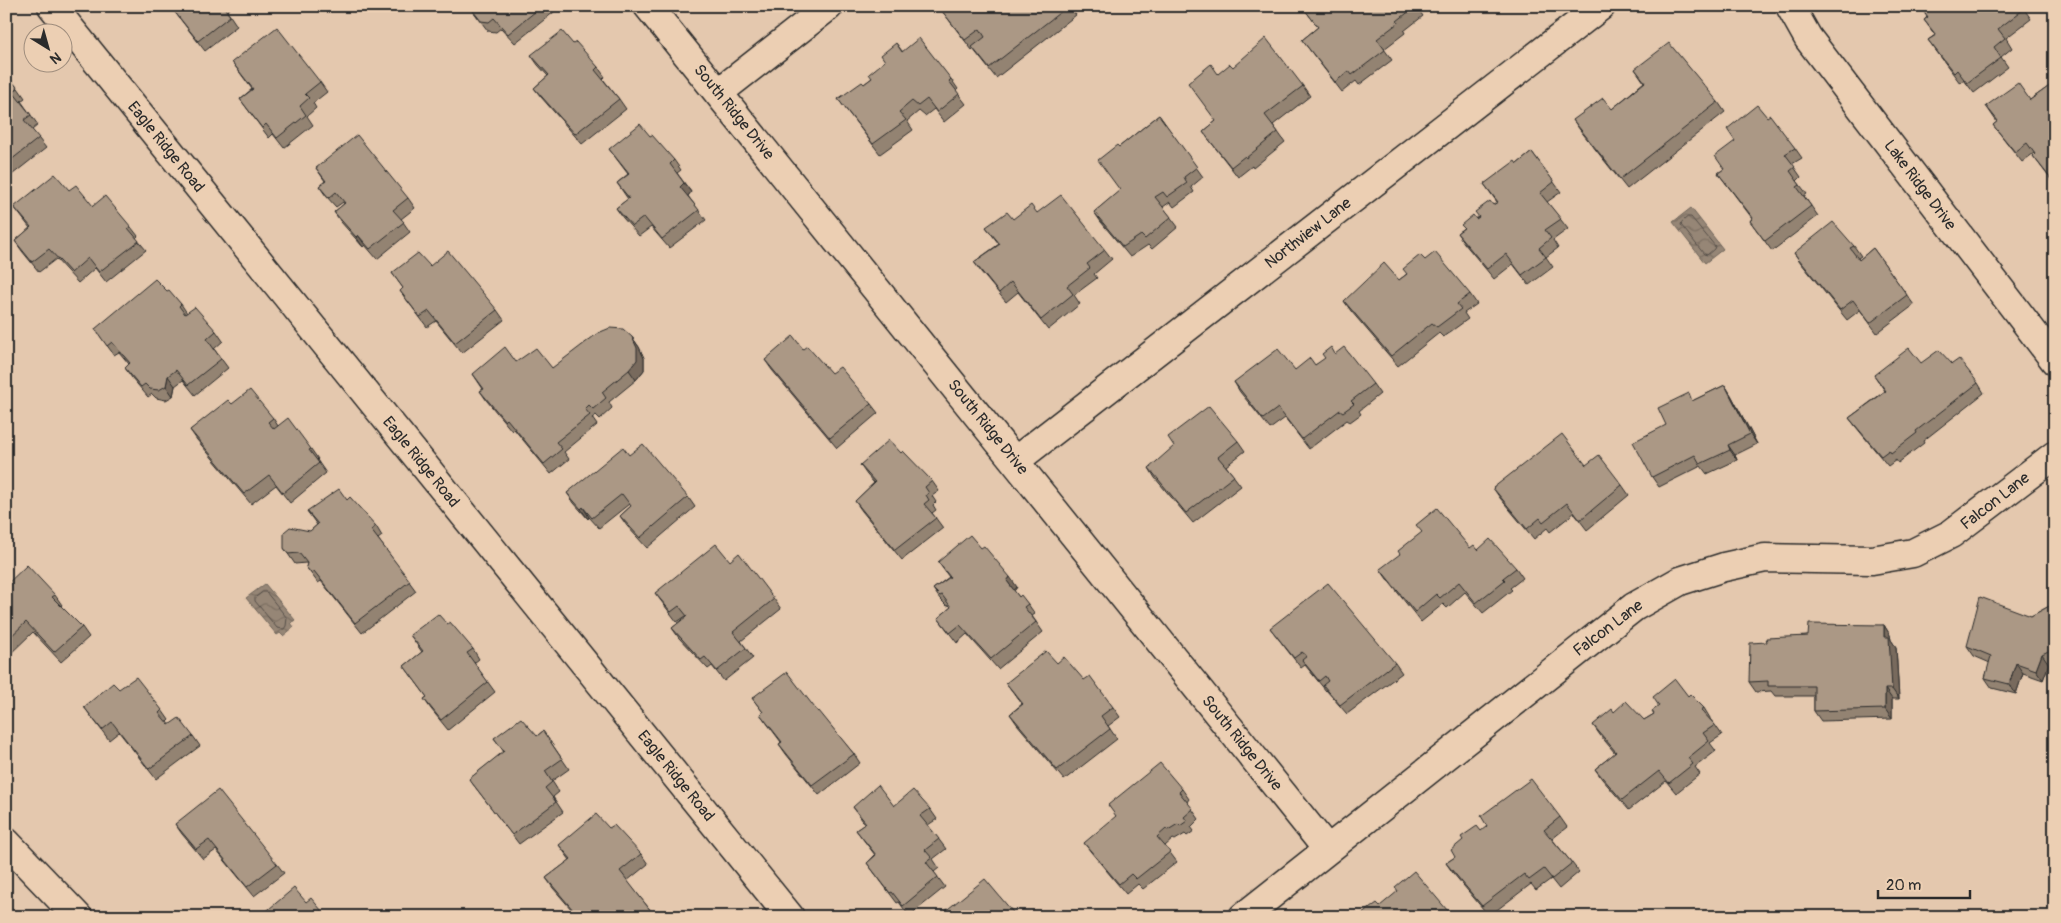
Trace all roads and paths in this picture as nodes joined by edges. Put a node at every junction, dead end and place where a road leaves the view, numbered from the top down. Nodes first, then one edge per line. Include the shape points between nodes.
1 (52, 6) edge
2 (648, 6) edge
3 (829, 6) edge
4 (1601, 6) edge
5 (1790, 6) edge
6 (718, 93) junction
7 (2055, 361) edge
8 (2055, 455) edge
9 (1015, 461) junction
10 (6, 842) edge
11 (1327, 849) junction
12 (78, 917) edge
13 (790, 917) edge
14 (1243, 917) edge

1 - 13 street, Eagle Ridge Road
2 - 6 street, South Ridge Drive
3 - 6 street
4 - 9 street, Northview Lane
5 - 7 street, Lake Ridge Drive via 1808,38
6 - 9 street, South Ridge Drive
8 - 11 street, Falcon Lane via 1951,534 1913,553 1872,560 1765,558 1724,566 1680,581 1634,607
9 - 11 street, South Ridge Drive
10 - 12 street
11 - 14 street, Falcon Lane

